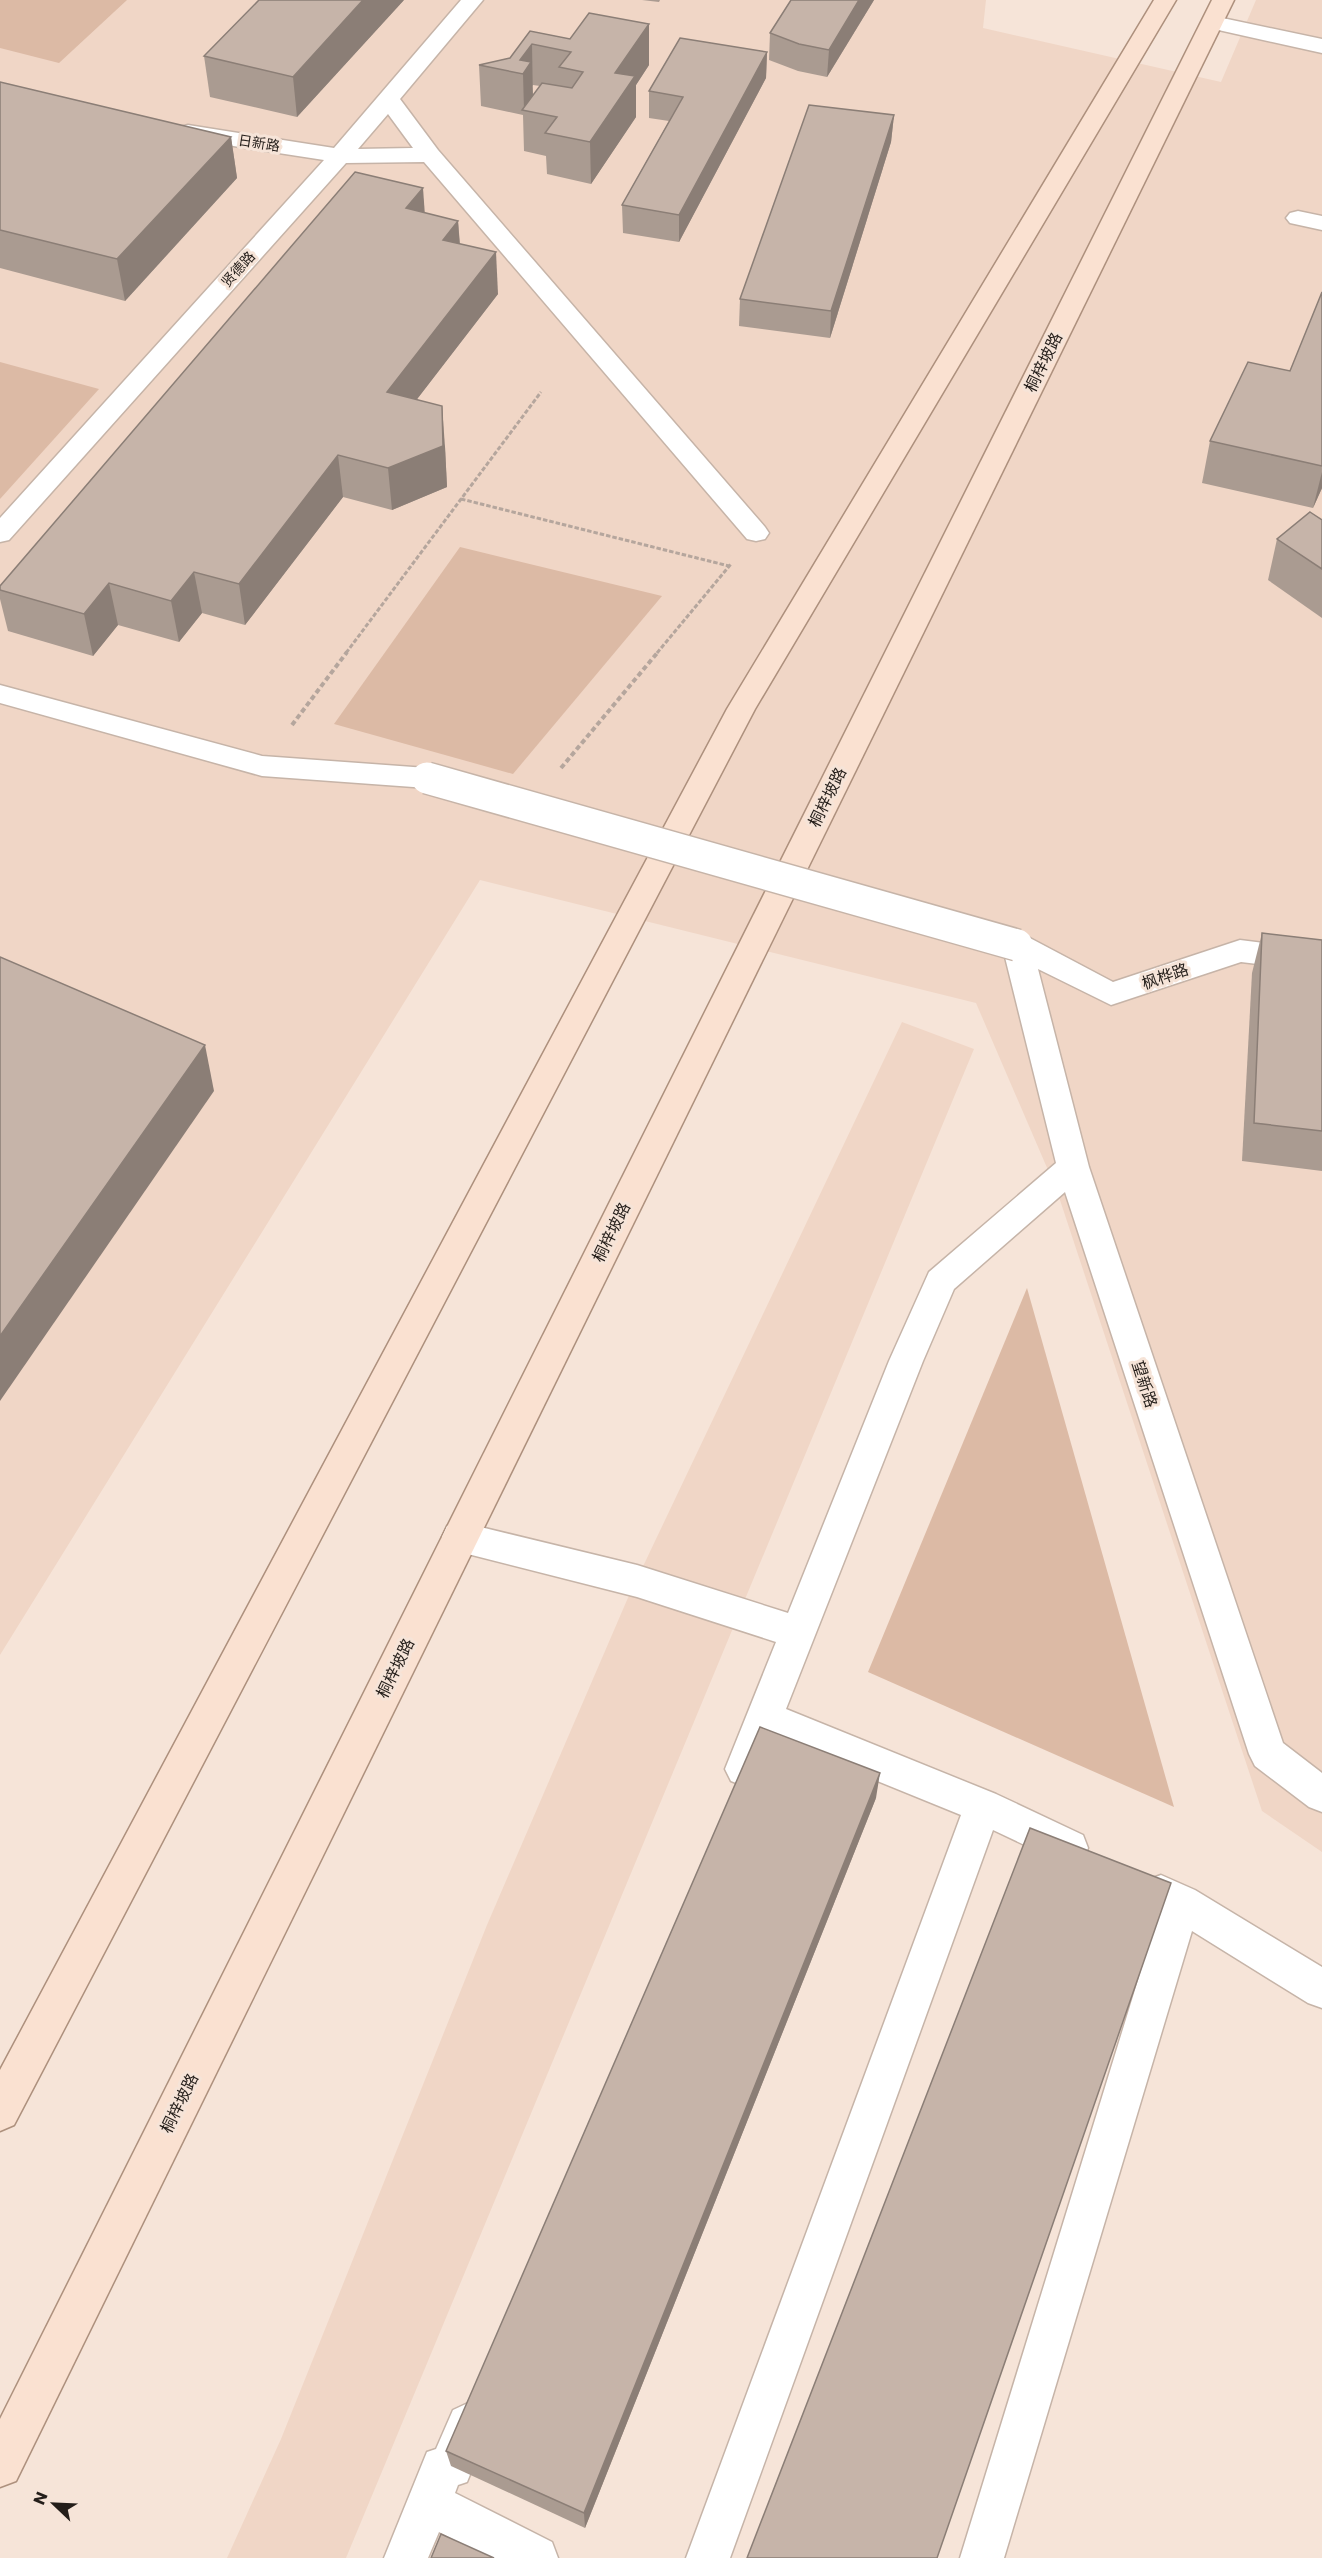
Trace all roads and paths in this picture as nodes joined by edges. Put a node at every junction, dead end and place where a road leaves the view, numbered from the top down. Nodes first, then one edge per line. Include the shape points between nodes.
1 (472, 0) edge
2 (1165, 0) edge
3 (1226, 8) edge
4 (1322, 46) edge
5 (388, 99) junction
6 (164, 128) edge
7 (430, 155) junction
8 (340, 156) junction
9 (1298, 218) dead end
10 (1322, 223) edge
11 (541, 392) dead end
12 (461, 499) junction
13 (756, 533) joint
14 (0, 534) edge
15 (730, 566) junction
16 (0, 694) edge
17 (262, 766) junction
18 (557, 772) dead end
19 (1017, 945) junction
20 (1322, 961) edge
21 (1072, 1167) junction
22 (460, 1537) junction
23 (799, 1633) junction
24 (765, 1718) junction
25 (1322, 1795) edge
26 (728, 1806) edge
27 (983, 1806) junction
28 (1181, 1903) junction
29 (1322, 1989) edge
30 (0, 2111) edge
31 (483, 2389) edge
32 (0, 2465) edge
33 (429, 2504) junction
34 (406, 2558) edge
35 (536, 2558) edge
36 (708, 2558) edge
37 (982, 2558) edge

1 - 5 street, 贤德路
2 - 30 main road via 741,709
3 - 4 street
3 - 22 main road, 桐梓坡路
5 - 7 street
5 - 8 street, 贤德路
6 - 8 street, 日新路
7 - 8 street, 日新路
7 - 13 street
8 - 14 street, 贤德路
9 - 10 street
11 - 12 path
12 - 15 path
12 - 17 path
13 - 15 path
15 - 18 path
16 - 17 street, 枫桦路
17 - 19 street, 枫桦路, bridge via 427,778
19 - 20 street, 枫桦路 via 1111,994 1240,951
19 - 21 street, 望新路
21 - 23 street via 941,1281
21 - 25 street, 望新路 via 1268,1754
22 - 23 street via 637,1581
22 - 32 main road, 桐梓坡路
23 - 24 street
24 - 26 street
24 - 27 street
27 - 28 street
27 - 36 street
28 - 29 street
28 - 37 street
31 - 33 street via 451,2466 443,2468
33 - 34 street
33 - 35 street

